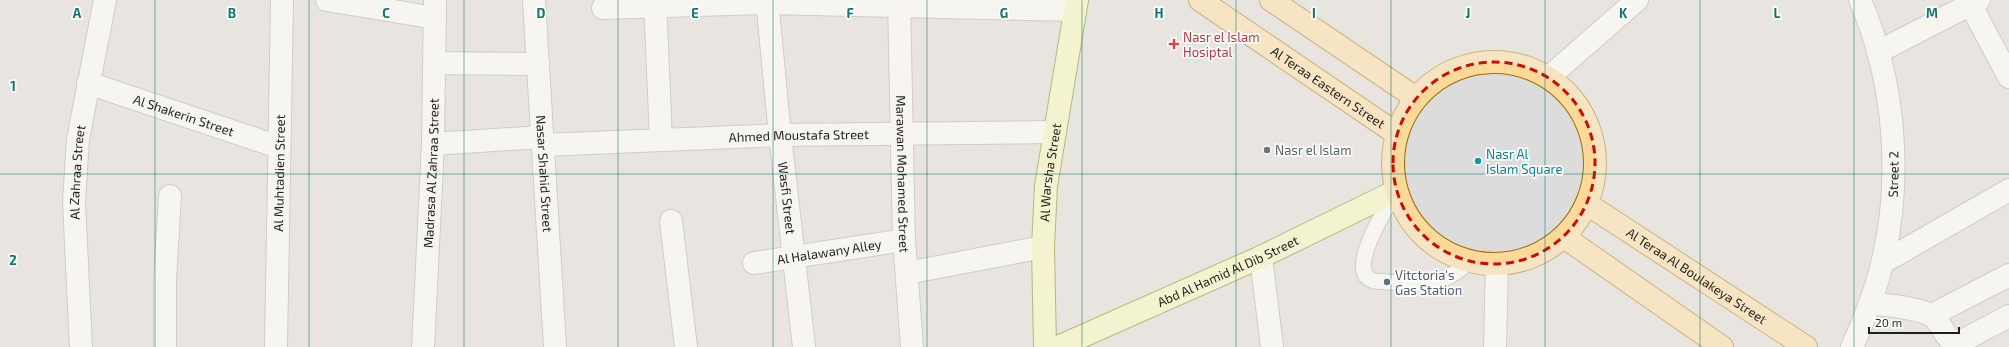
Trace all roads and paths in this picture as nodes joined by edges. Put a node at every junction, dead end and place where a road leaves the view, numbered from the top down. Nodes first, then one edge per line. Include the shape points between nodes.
1 (105, 0) edge
2 (282, 0) edge
3 (327, 0) edge
4 (534, 0) edge
5 (1200, 0) edge
6 (1271, 0) edge
7 (1638, 0) edge
8 (1860, 0) edge
9 (1972, 1) edge
10 (767, 2) edge
11 (655, 3) edge
12 (899, 3) edge
13 (1076, 5) edge
14 (603, 8) dead end
15 (435, 9) edge
16 (1878, 52) junction
17 (434, 63) junction
18 (538, 64) junction
19 (1549, 77) junction
20 (2009, 77) edge
21 (88, 84) junction
22 (1416, 98) junction
23 (1055, 132) junction
24 (901, 134) junction
25 (1397, 134) junction
26 (780, 135) junction
27 (661, 140) junction
28 (542, 141) junction
29 (433, 144) junction
30 (279, 147) junction
31 (2009, 190) edge
32 (1396, 191) junction
33 (170, 196) dead end
34 (1587, 204) junction
35 (671, 221) dead end
36 (1564, 237) junction
37 (904, 240) junction
38 (1042, 247) junction
39 (795, 257) junction
40 (1261, 257) junction
41 (1469, 262) junction
42 (754, 263) dead end
43 (1882, 263) junction
44 (1497, 265) junction
45 (906, 273) junction
46 (2009, 275) edge
47 (1870, 303) junction
48 (1932, 316) junction
49 (2009, 316) edge
50 (81, 347) edge
51 (165, 347) edge
52 (276, 347) edge
53 (423, 347) edge
54 (555, 347) edge
55 (686, 347) edge
56 (804, 347) edge
57 (912, 347) edge
58 (1045, 347) edge
59 (1058, 347) edge
60 (1272, 347) edge
61 (1496, 347) edge
62 (1722, 347) edge
63 (1806, 347) edge
64 (1852, 347) edge

1 - 21 street, Al Zahraa Street
2 - 30 street, Al Muhtadien Street
3 - 15 street
4 - 18 street, Nasar Shahid Street
5 - 25 main road, Al Teraa Eastern Street
6 - 22 main road
7 - 19 street
8 - 16 street, Street 2
9 - 16 street
9 - 20 street
10 - 11 street
10 - 12 street
10 - 26 street, Wasfi Street
11 - 14 street
11 - 27 street
12 - 13 street
12 - 24 street, Marawan Mohamed Street
13 - 23 street, Al Warsha Street
15 - 17 street, Madrasa Al Zahraa Street
16 - 43 street, Street 2 via 1889,104 1894,157 1891,211
17 - 18 street
17 - 29 street, Madrasa Al Zahraa Street
18 - 28 street, Nasar Shahid Street
19 - 22 main road via 1515,63 1478,62 1444,75
19 - 34 main road via 1565,90 1578,106 1588,123 1594,143 1596,164
21 - 30 street, Al Shakerin Street
21 - 50 street, Al Zahraa Street via 78,139 74,202
22 - 25 main road via 1401,121
23 - 24 street, Ahmed Moustafa Street
23 - 38 street, Al Warsha Street via 1046,186
24 - 26 street, Ahmed Moustafa Street
24 - 37 street, Marawan Mohamed Street
25 - 32 main road via 1393,162
26 - 27 street, Ahmed Moustafa Street
26 - 39 street, Wasfi Street
27 - 28 street, Ahmed Moustafa Street
28 - 29 street, Ahmed Moustafa Street
28 - 54 street, Nasar Shahid Street
29 - 53 street, Madrasa Al Zahraa Street
30 - 52 street, Al Muhtadien Street
31 - 43 street
32 - 40 street, Abd Al Hamid Al Dib Street
32 - 41 main road via 1405,212 1432,244 1450,255
32 - 41 lane via 1366,248 1365,272 1369,278 1375,281 1425,285 1443,280
33 - 51 street via 165,279
34 - 36 main road
34 - 63 main road, Al Teraa Al Boulakeya Street
35 - 55 street
36 - 44 main road via 1533,257
36 - 62 main road
37 - 39 street, Al Halawany Alley
37 - 45 street, Marawan Mohamed Street
38 - 45 street
38 - 58 street, Al Warsha Street
39 - 42 street, Al Halawany Alley
39 - 56 street, Wasfi Street
40 - 59 street, Abd Al Hamid Al Dib Street
40 - 60 street
41 - 44 main road
43 - 47 street, Street 2
44 - 61 street
45 - 57 street, Marawan Mohamed Street
46 - 48 street
47 - 48 street
47 - 64 street, Street 2
48 - 49 street via 1948,338 1955,342 1960,342

